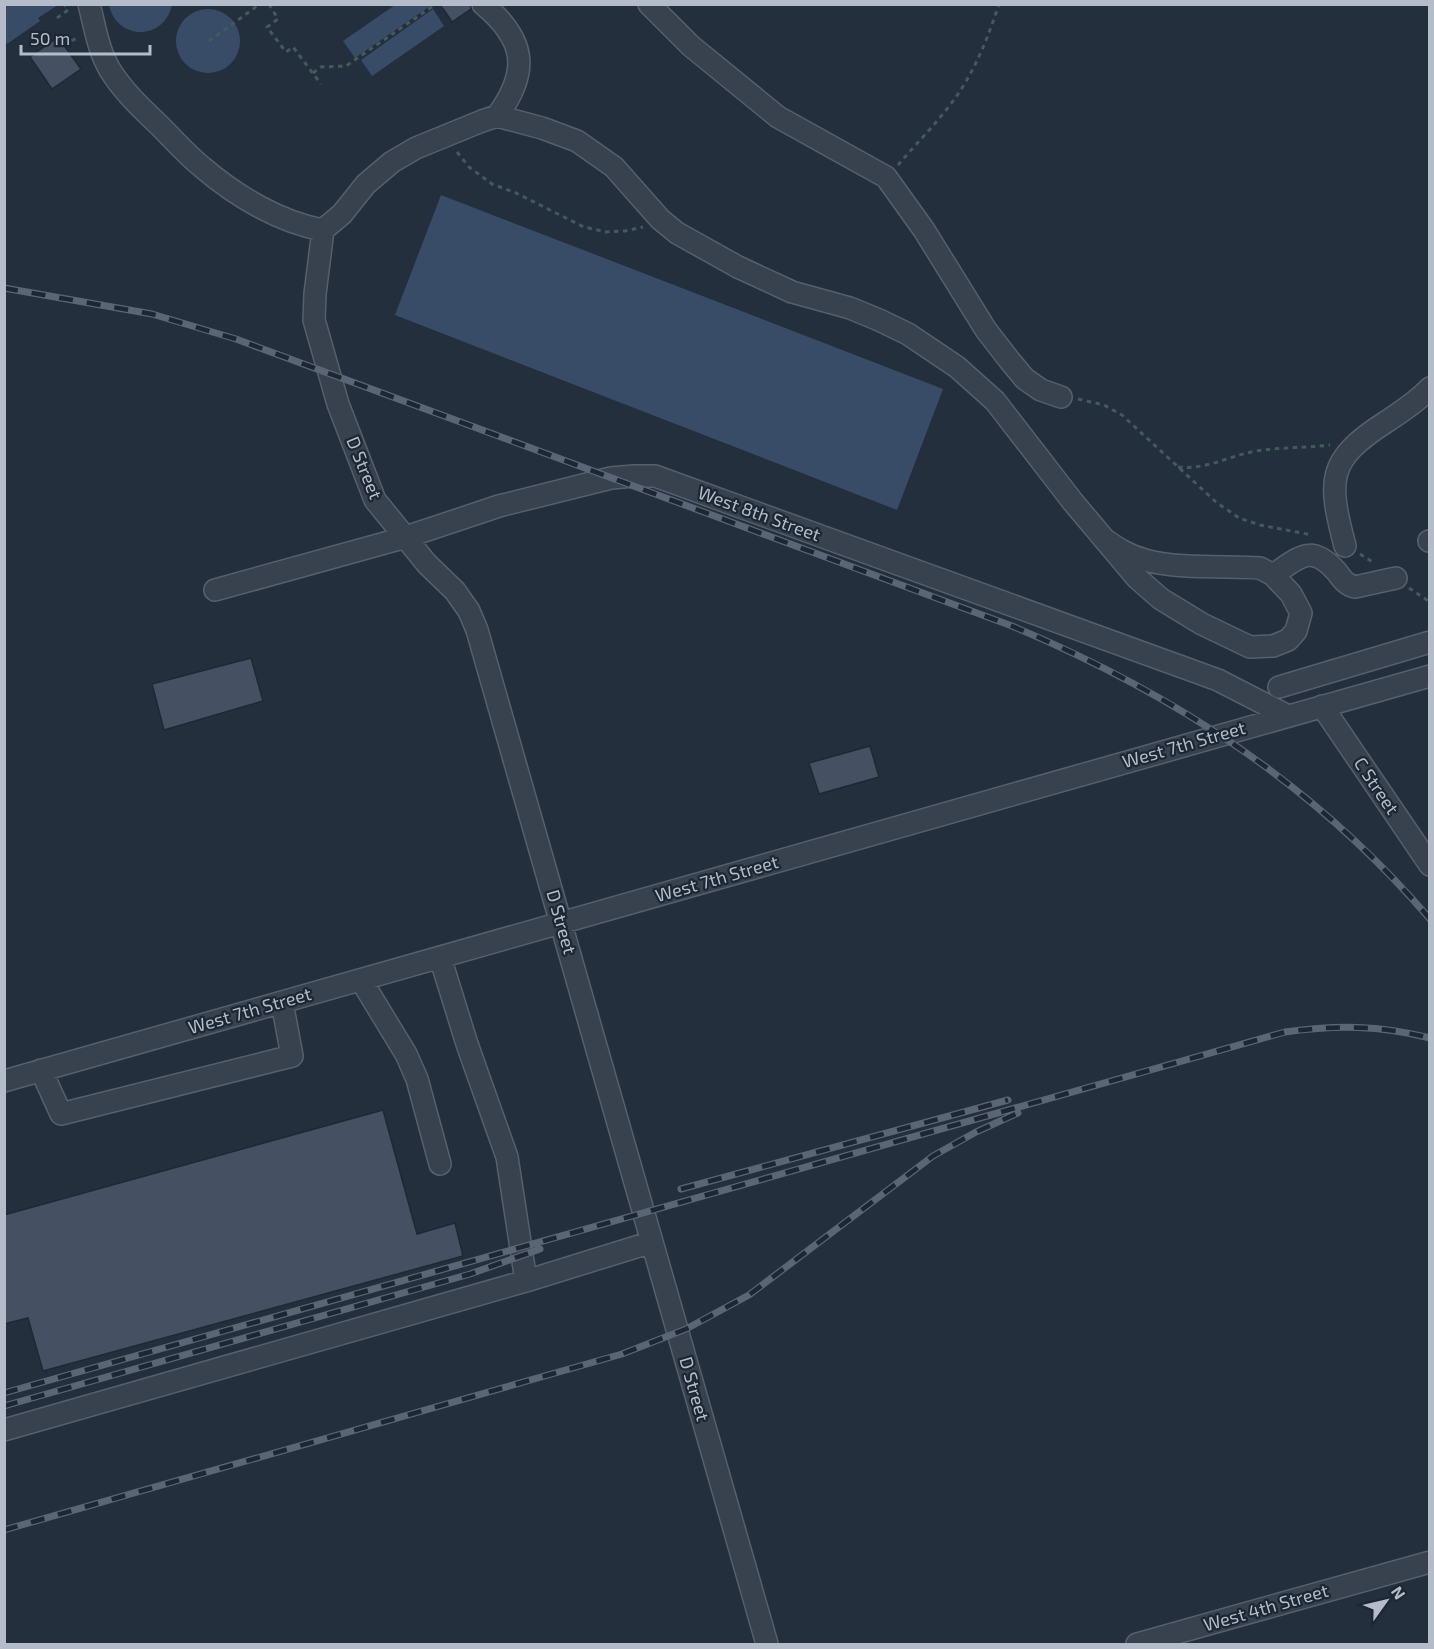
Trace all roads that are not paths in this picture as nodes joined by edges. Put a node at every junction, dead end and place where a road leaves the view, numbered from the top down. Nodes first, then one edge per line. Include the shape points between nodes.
1 (89, 4) edge
2 (483, 4) edge
3 (649, 4) edge
4 (496, 116) junction
5 (323, 230) junction
6 (1430, 388) edge
7 (1061, 397) road end
8 (404, 538) junction
9 (1104, 539) junction
10 (1345, 546) road end
11 (1273, 575) junction
12 (1396, 578) road end
13 (215, 590) dead end
14 (1430, 642) edge
15 (1430, 676) edge
16 (1279, 687) dead end
17 (1322, 706) junction
18 (1288, 716) junction
19 (1430, 866) edge
20 (561, 923) junction
21 (440, 957) junction
22 (361, 980) junction
23 (282, 1002) junction
24 (41, 1070) junction
25 (4, 1080) edge
26 (440, 1164) dead end
27 (652, 1242) junction
28 (526, 1281) junction
29 (4, 1430) edge
30 (1430, 1562) edge
31 (767, 1644) edge
32 (1137, 1644) edge

1 - 5 street via 109,69 129,96 201,166 258,205 290,221
2 - 4 street via 505,24 519,60 516,86
3 - 7 street via 691,46 778,117 886,177 1010,361 1025,379
4 - 5 street via 416,148 392,162
4 - 9 street via 577,141 614,167 660,219 677,232 760,279 850,308 908,334 932,350 996,401
5 - 8 street, D Street via 314,320 338,404 375,500
6 - 10 street via 1344,456 1336,471 1334,487
8 - 13 street, West 8th Street
8 - 18 street, West 8th Street via 585,484 611,478 655,476 1218,680
8 - 20 street, D Street via 455,591 477,630
9 - 11 street via 1146,561 1260,568
9 - 11 street via 1161,599 1250,647 1273,646 1288,640 1296,630 1301,613 1298,604
11 - 12 street via 1305,555 1314,555 1323,558 1348,585 1355,587
14 - 16 street
15 - 17 street, West 7th Street
17 - 18 street, West 7th Street
17 - 19 street, C Street
18 - 20 street, West 7th Street
20 - 21 street, West 7th Street
20 - 27 street, D Street
21 - 22 street, West 7th Street
21 - 28 street via 507,1157
22 - 23 street, West 7th Street
22 - 26 street via 417,1079
23 - 24 street, West 7th Street
23 - 24 street via 292,1056 62,1114
24 - 25 street, West 7th Street
27 - 28 street
27 - 31 street, D Street
28 - 29 street
30 - 32 street, West 4th Street

